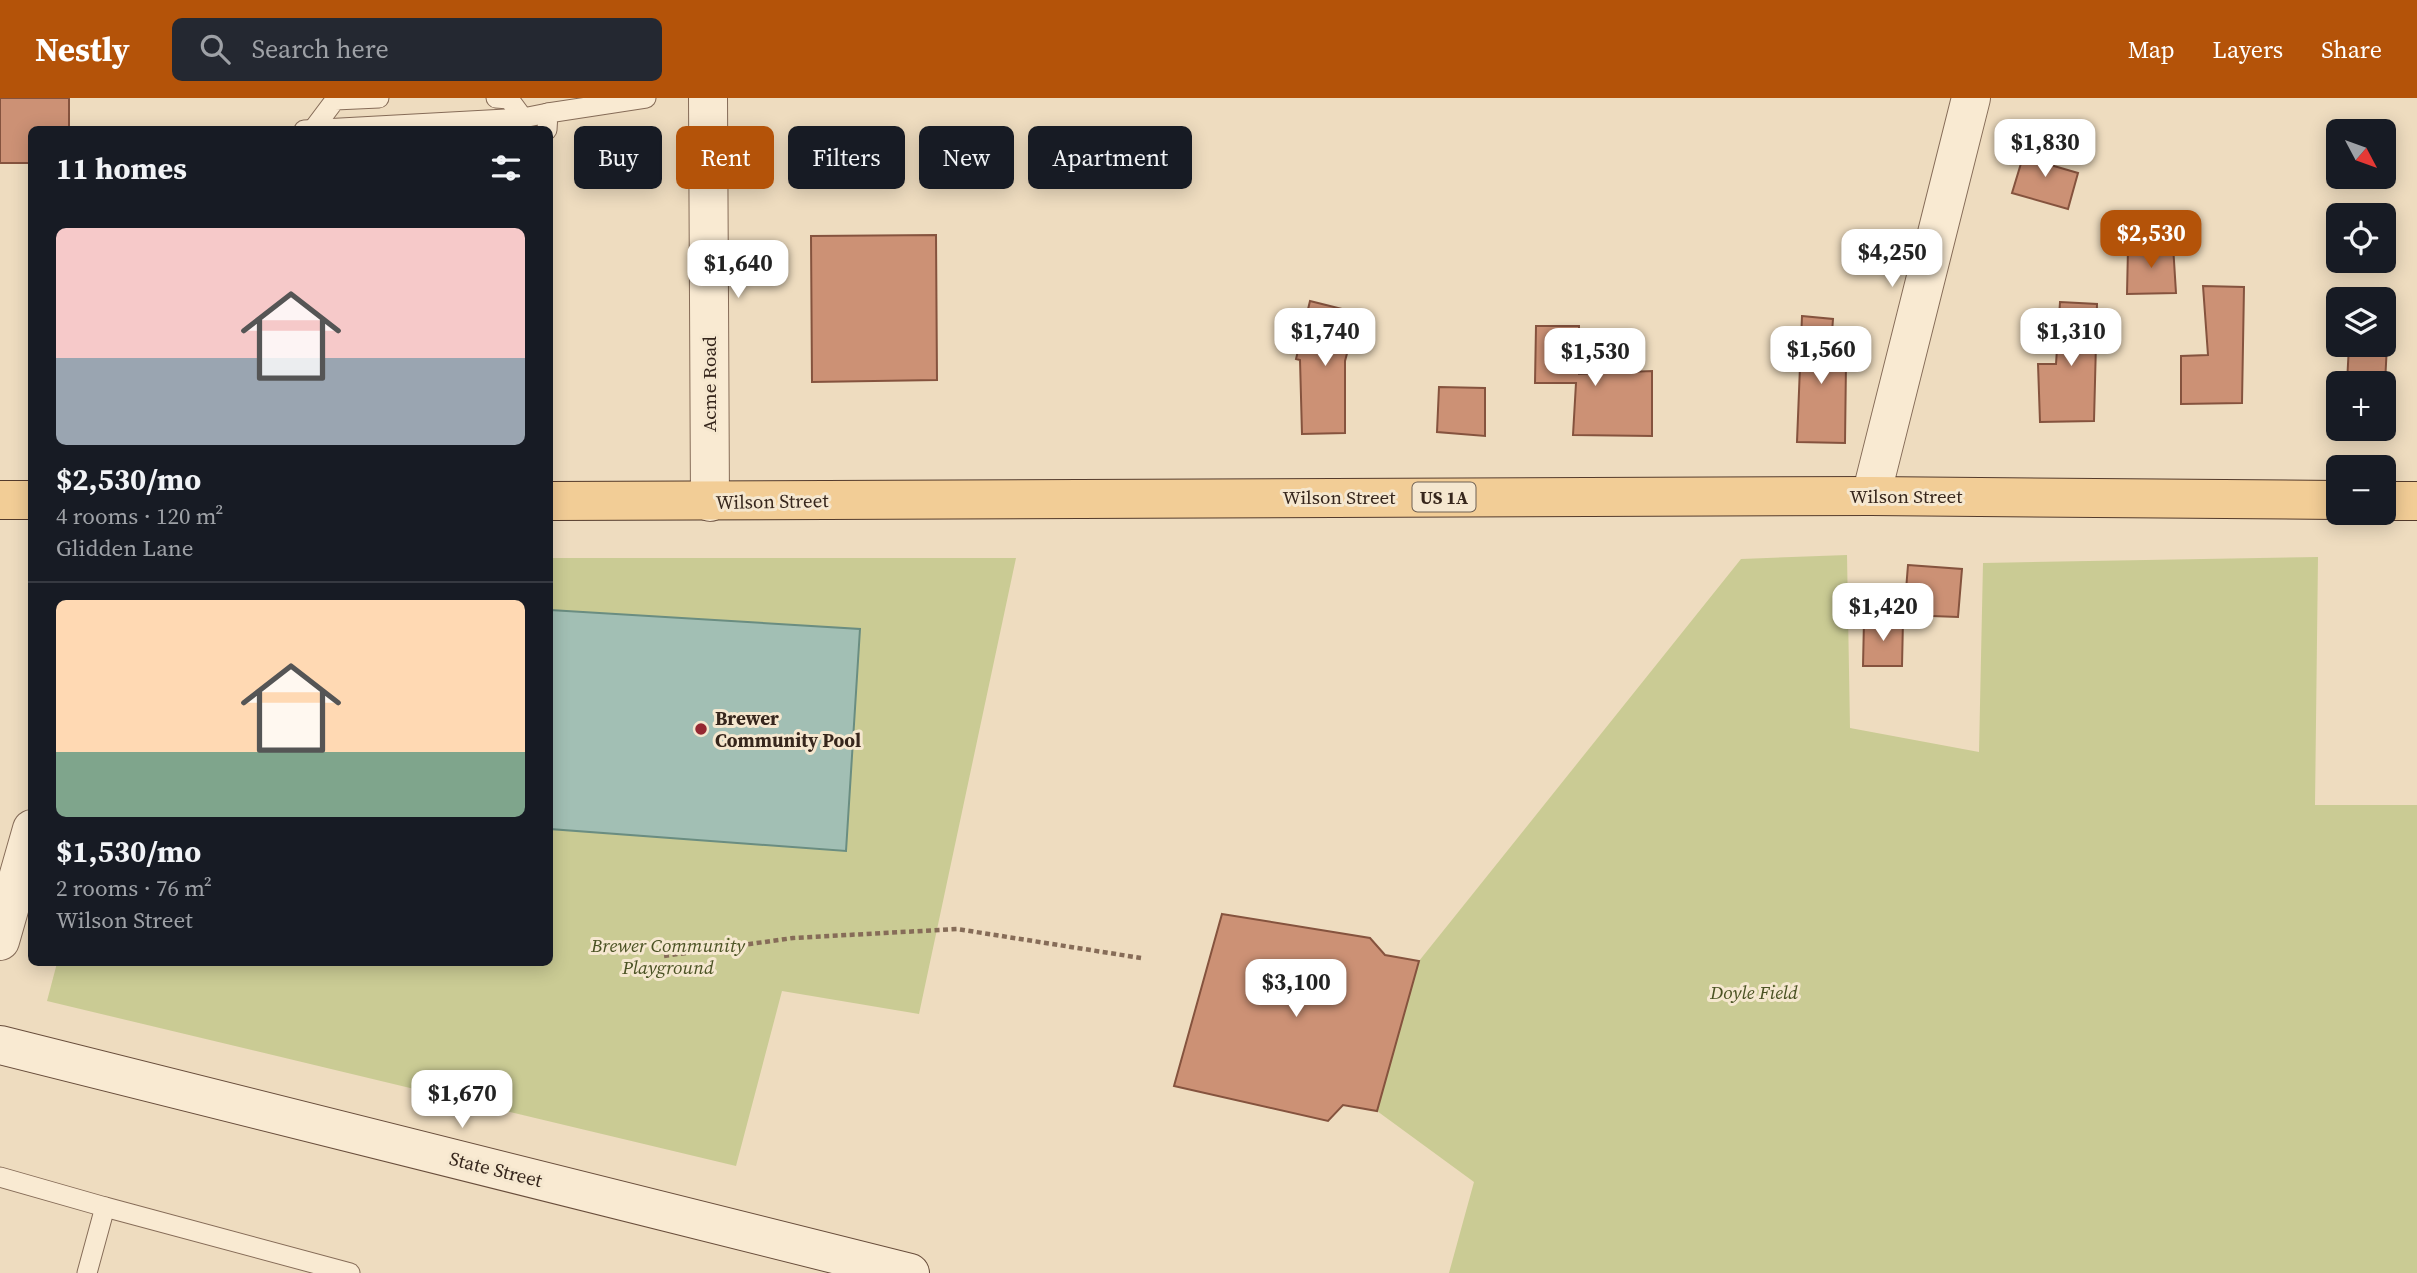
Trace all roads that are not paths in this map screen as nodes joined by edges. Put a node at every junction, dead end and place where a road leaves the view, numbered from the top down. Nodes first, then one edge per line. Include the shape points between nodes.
1 (379, 98) edge
2 (496, 98) edge
3 (646, 98) edge
4 (708, 98) edge
5 (1971, 98) edge
6 (523, 118) junction
7 (548, 121) edge
8 (312, 126) edge
9 (367, 126) edge
10 (1871, 496) junction
11 (0, 500) edge
12 (28, 500) edge
13 (2326, 500) edge
14 (553, 501) edge
15 (2396, 501) edge
16 (2417, 501) edge
17 (710, 502) junction
18 (28, 843) edge
19 (0, 941) edge
20 (0, 1045) edge
21 (0, 1177) edge
22 (105, 1207) junction
23 (87, 1273) edge
24 (349, 1273) edge
25 (911, 1273) edge

1 - 8 lane via 335,100
2 - 6 lane via 509,99
3 - 7 lane
4 - 17 street, Acme Road
5 - 10 street
6 - 7 lane
6 - 9 lane
10 - 13 main road, Wilson Street / US 1A
10 - 17 main road, Wilson Street / US 1A
11 - 12 main road
14 - 17 main road, Wilson Street / US 1A
15 - 16 main road
18 - 19 street
20 - 25 street, State Street
21 - 22 lane
22 - 23 lane
22 - 24 lane

